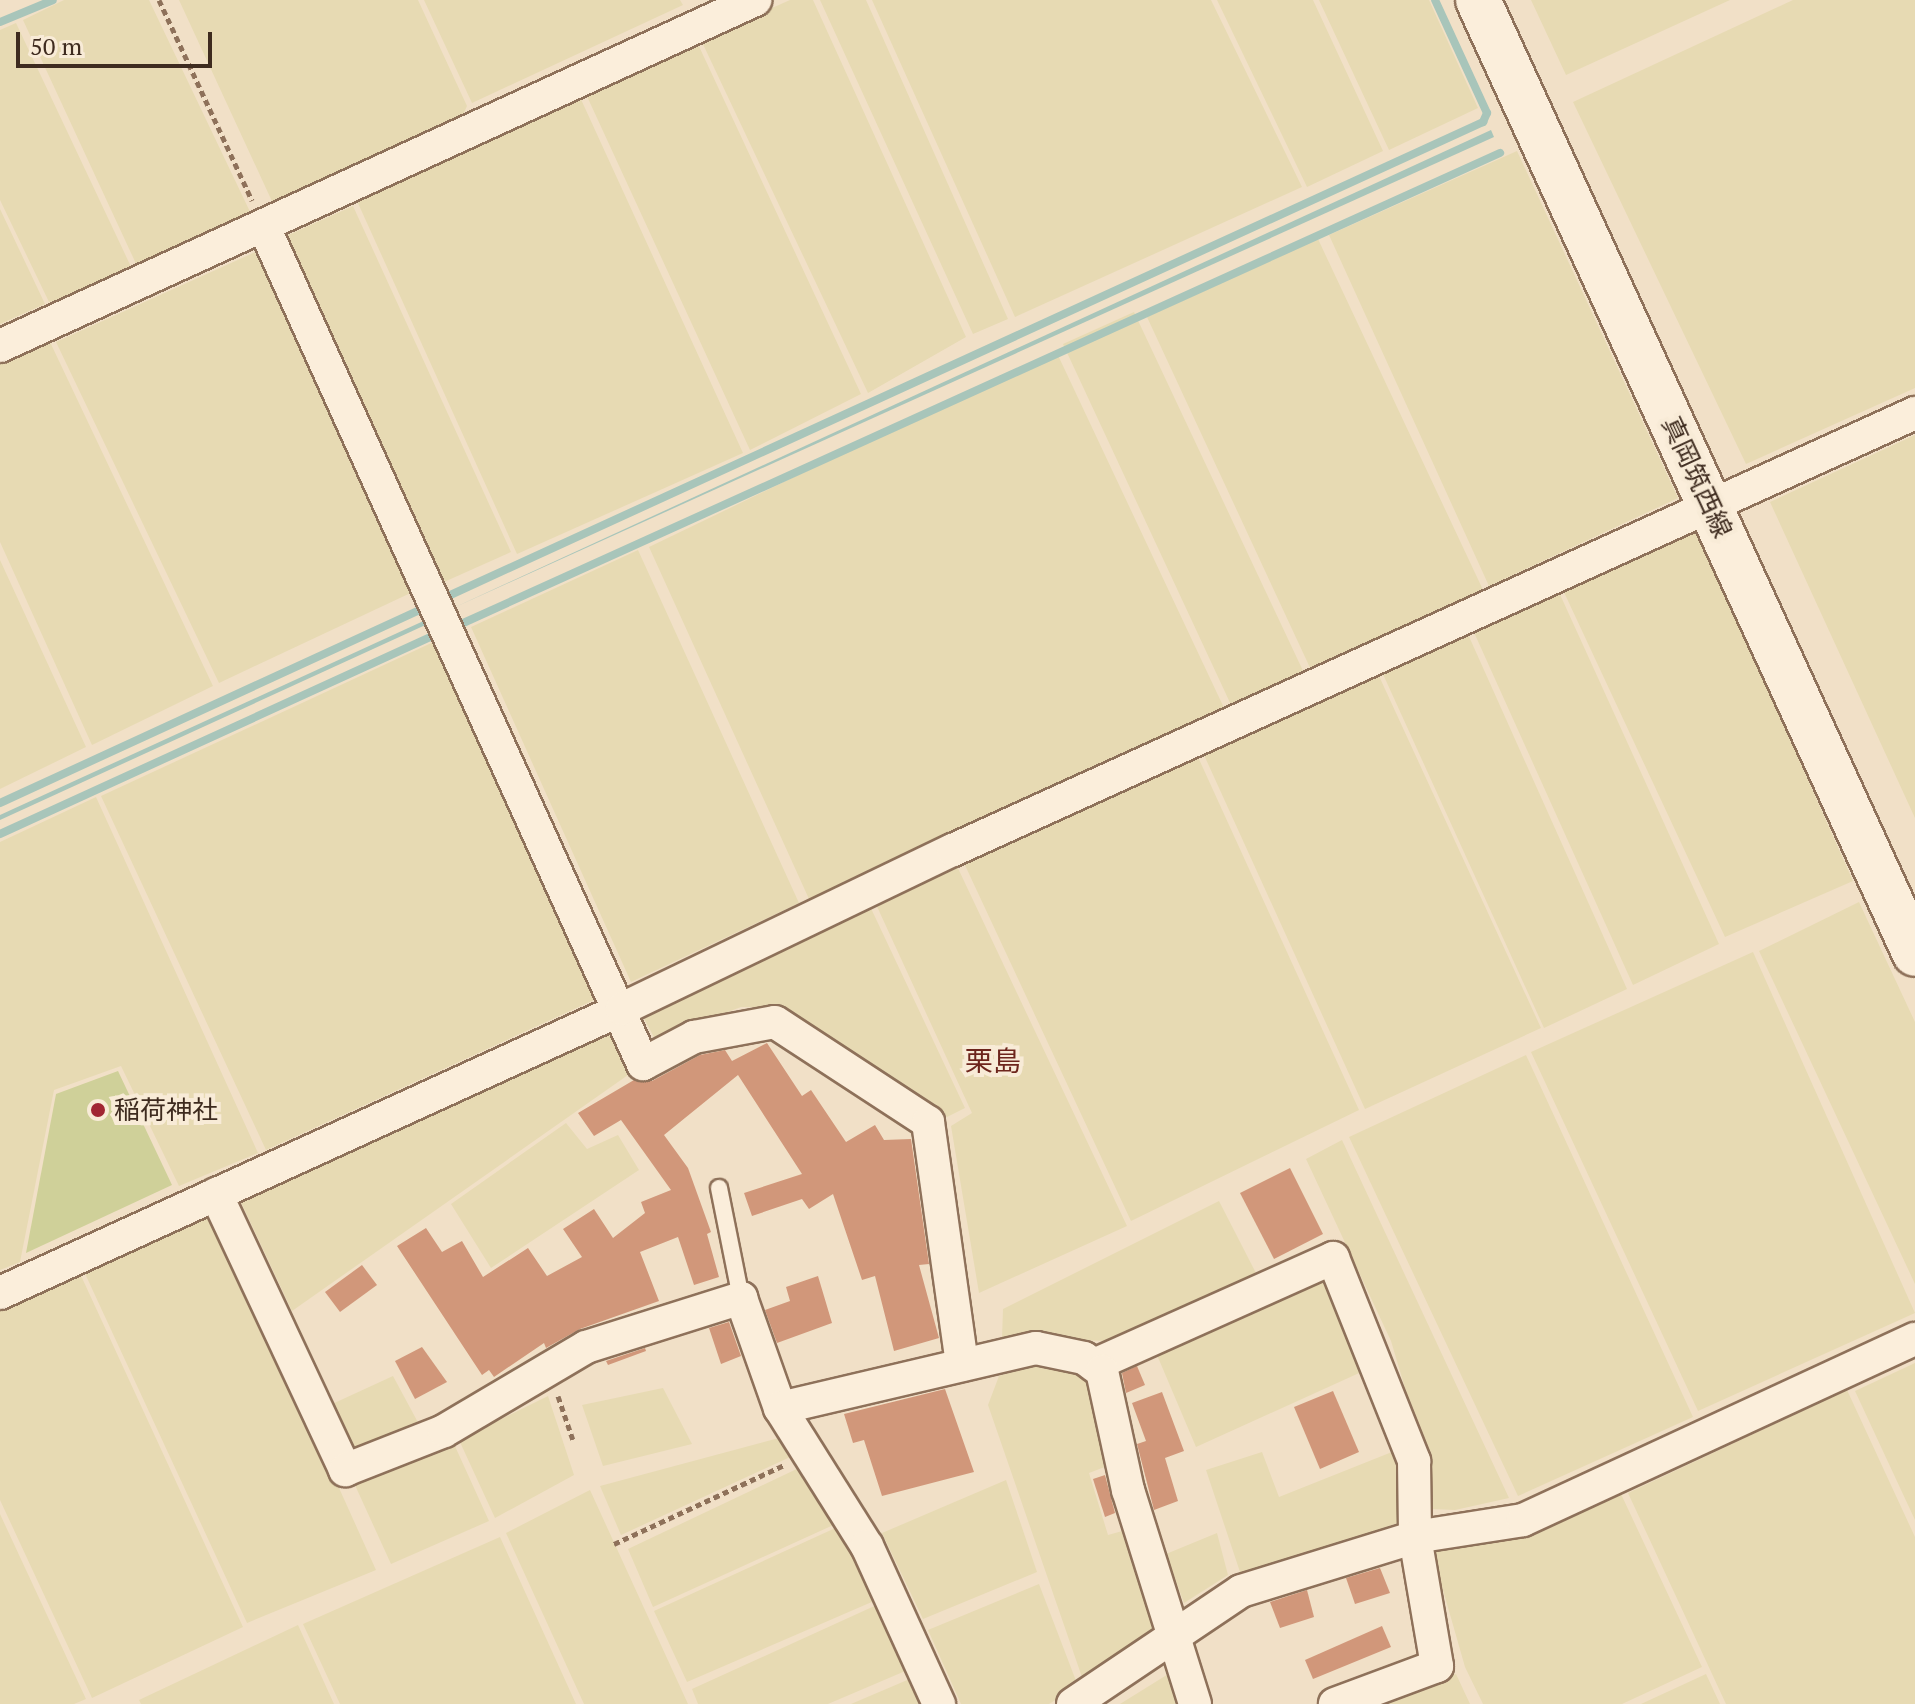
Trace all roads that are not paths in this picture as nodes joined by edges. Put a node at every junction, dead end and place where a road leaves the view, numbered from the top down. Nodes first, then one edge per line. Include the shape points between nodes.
1 (755, 0) edge
2 (1478, 0) edge
3 (264, 227) junction
4 (0, 346) edge
5 (1915, 413) edge
6 (1710, 507) junction
7 (1915, 954) edge
8 (622, 1009) junction
9 (719, 1188) dead end
10 (216, 1194) junction
11 (0, 1293) edge
12 (741, 1298) junction
13 (1915, 1339) edge
14 (962, 1365) junction
15 (1094, 1365) junction
16 (780, 1408) junction
17 (1415, 1537) junction
18 (1174, 1639) junction
19 (939, 1704) edge
20 (1073, 1704) edge
21 (1195, 1704) edge
22 (1335, 1704) edge

1 - 3 street
2 - 6 main road, 真岡筑西線
3 - 4 street
3 - 8 street
5 - 6 street
6 - 7 main road, 真岡筑西線
6 - 8 street via 953,850
8 - 10 street
8 - 14 street via 643,1064 694,1037 775,1022 928,1122
9 - 12 lane
10 - 11 street
10 - 12 street via 345,1470 444,1431 586,1347
12 - 16 street
13 - 17 street via 1523,1520
14 - 15 street via 1036,1348
14 - 16 street
15 - 17 street via 1333,1258 1414,1461
15 - 18 street via 1102,1371 1128,1490
16 - 19 street via 867,1546
17 - 18 street via 1241,1591
17 - 22 street via 1437,1666
18 - 20 street
18 - 21 street

